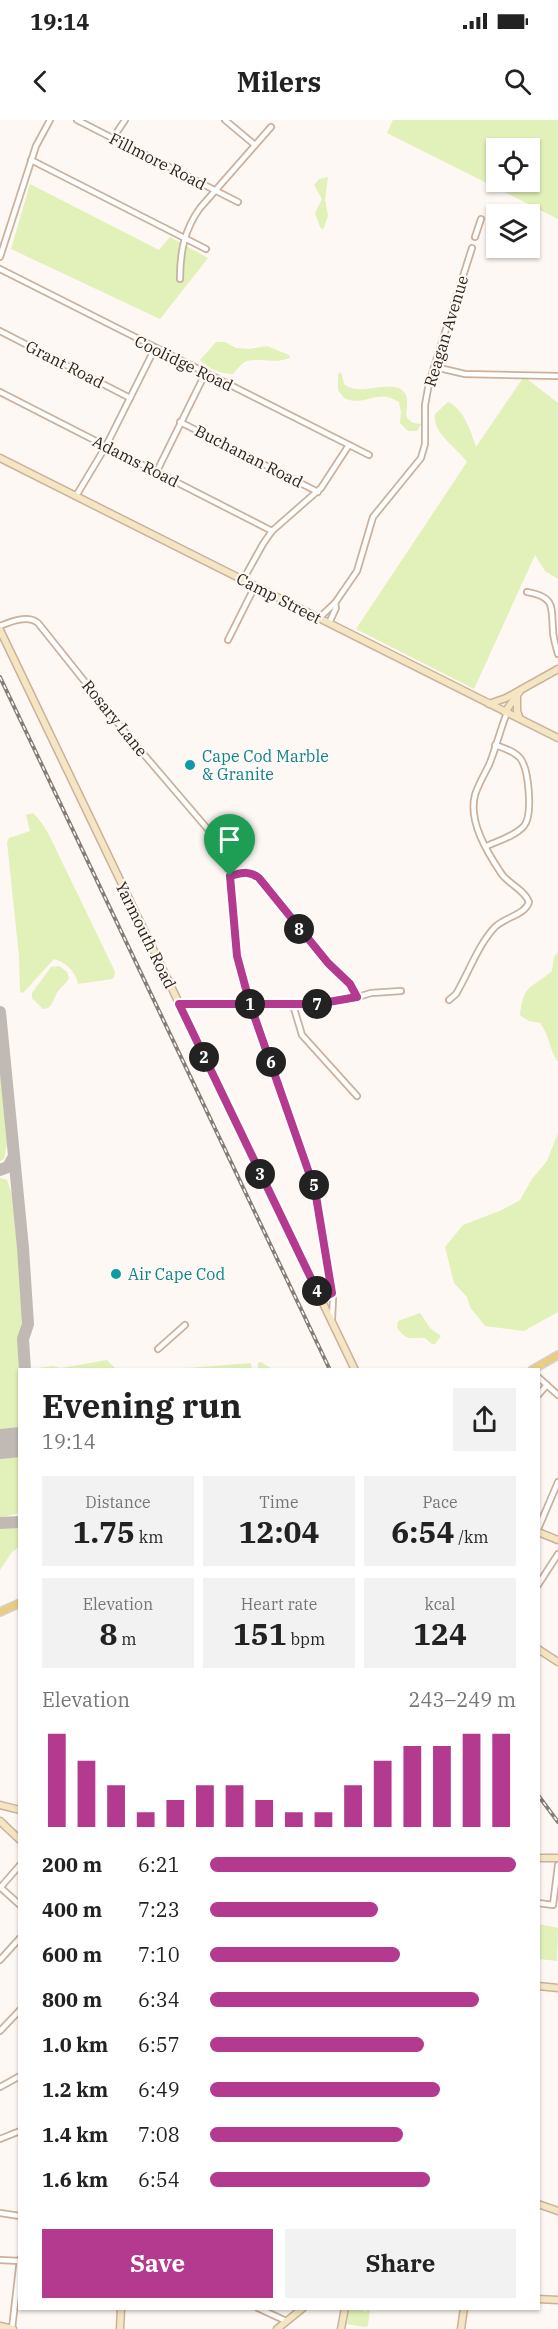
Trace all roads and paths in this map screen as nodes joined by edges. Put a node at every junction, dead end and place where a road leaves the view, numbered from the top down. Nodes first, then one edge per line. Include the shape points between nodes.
1 (50, 120) edge
2 (77, 120) edge
3 (125, 120) edge
4 (225, 120) edge
5 (270, 127) dead end
6 (113, 138) junction
7 (255, 145) junction
8 (31, 160) junction
9 (215, 191) junction
10 (238, 202) dead end
11 (481, 219) dead end
12 (184, 237) junction
13 (475, 237) dead end
14 (472, 248) dead end
15 (206, 249) dead end
16 (0, 257) edge
17 (0, 269) edge
18 (180, 279) dead end
19 (0, 331) edge
20 (155, 348) junction
21 (435, 367) junction
22 (205, 374) junction
23 (558, 376) edge
24 (0, 392) edge
25 (130, 398) junction
26 (180, 422) junction
27 (349, 445) junction
28 (106, 446) junction
29 (369, 455) dead end
30 (0, 458) edge
31 (156, 471) junction
32 (318, 492) junction
33 (76, 496) junction
34 (272, 531) junction
35 (243, 580) junction
36 (255, 586) junction
37 (527, 592) dead end
38 (335, 603) junction
39 (319, 618) junction
40 (329, 623) junction
41 (0, 628) edge
42 (228, 640) dead end
43 (558, 654) edge
44 (558, 669) edge
45 (520, 691) junction
46 (507, 698) junction
47 (517, 698) junction
48 (489, 704) junction
49 (505, 712) junction
50 (520, 719) junction
51 (558, 738) edge
52 (495, 745) junction
53 (487, 846) junction
54 (230, 876) junction
55 (401, 991) dead end
56 (357, 997) junction
57 (449, 1000) dead end
58 (179, 1004) junction
59 (250, 1004) junction
60 (293, 1005) junction
61 (357, 1096) dead end
62 (332, 1293) junction
63 (321, 1299) junction
64 (332, 1322) junction
65 (185, 1325) dead end
66 (158, 1349) dead end
67 (558, 1355) edge
68 (354, 1368) edge
69 (535, 1368) edge
70 (540, 1379) edge
71 (547, 1385) junction
72 (540, 1393) edge
73 (558, 1395) edge
74 (558, 1482) edge
75 (540, 1525) edge
76 (540, 1531) edge
77 (558, 1540) edge
78 (558, 1554) edge
79 (540, 1582) edge
80 (18, 1604) edge
81 (0, 1612) edge
82 (540, 1650) edge
83 (558, 1662) edge
84 (0, 1805) edge
85 (18, 1810) edge
86 (1, 1824) edge
87 (18, 1838) edge
88 (540, 1858) edge
89 (558, 1861) edge
90 (18, 1867) edge
91 (0, 1888) edge
92 (18, 1903) edge
93 (540, 1903) edge
94 (18, 1941) edge
95 (0, 1960) edge
96 (540, 1986) edge
97 (558, 1988) edge
98 (18, 2012) edge
99 (0, 2031) edge
100 (18, 2077) edge
101 (0, 2087) edge
102 (18, 2132) edge
103 (0, 2139) edge
104 (540, 2205) edge
105 (558, 2211) edge
106 (0, 2213) edge
107 (18, 2216) edge
108 (0, 2260) edge
109 (18, 2261) edge
110 (18, 2272) edge
111 (540, 2299) edge
112 (558, 2300) edge
113 (122, 2310) edge
114 (262, 2310) edge
115 (300, 2310) edge
116 (344, 2310) edge
117 (465, 2310) edge
118 (286, 2321) junction
119 (0, 2326) edge
120 (13, 2329) edge
121 (120, 2329) edge
122 (277, 2329) edge
123 (341, 2329) edge
124 (461, 2329) edge

1 - 8 street
2 - 6 street, Fillmore Road
3 - 6 street
4 - 7 street
5 - 7 street
6 - 9 street, Fillmore Road
7 - 9 street
8 - 12 street
8 - 16 street
9 - 10 street, Fillmore Road
9 - 12 street
11 - 13 street
12 - 15 street
12 - 18 street
14 - 21 street, Reagan Avenue
17 - 20 street, Coolidge Road
19 - 25 street, Grant Road
20 - 22 street, Coolidge Road
20 - 25 street
21 - 23 street via 465,375
21 - 38 street, Reagan Avenue via 425,405 423,453 373,517 357,571
22 - 26 street
22 - 27 street, Coolidge Road
24 - 28 street, Adams Road
25 - 28 street
26 - 31 street
26 - 32 street, Buchanan Road
27 - 29 street, Coolidge Road
27 - 32 street
28 - 31 street, Adams Road
28 - 33 street
30 - 33 main road, Camp Street
31 - 34 street, Adams Road
32 - 34 street
33 - 35 main road, Camp Street
34 - 35 street
35 - 36 main road, Camp Street
36 - 39 main road, Camp Street
36 - 42 street
37 - 43 street via 549,601
38 - 39 street, Reagan Avenue
38 - 40 street, Reagan Avenue
39 - 40 main road, Camp Street
40 - 48 main road, Camp Street
41 - 54 street, Rosary Lane via 24,619 39,623 129,737 220,842
41 - 58 main road, Yarmouth Road
44 - 45 main road
45 - 46 main road
45 - 47 main road
46 - 48 main road
46 - 49 main road
47 - 49 main road
47 - 50 main road
48 - 49 main road, Camp Street
49 - 50 main road, Camp Street
49 - 52 street
50 - 51 main road, Camp Street
52 - 53 street via 473,808
52 - 53 street via 515,754 522,762 530,812 521,829
53 - 57 street via 502,875 527,897 529,905 495,927
54 - 56 street via 248,872 259,878
54 - 59 street via 237,956
55 - 56 street
56 - 60 street
58 - 59 street
58 - 63 main road, Yarmouth Road
59 - 60 street
59 - 62 street via 315,1190
60 - 61 street via 302,1035
62 - 63 street
62 - 64 street
63 - 64 main road, Yarmouth Road
64 - 68 main road, Yarmouth Road
65 - 66 street
67 - 69 main road
70 - 71 street
71 - 72 street
71 - 73 street
74 - 75 street
76 - 77 main road
78 - 79 street
80 - 81 main road
82 - 83 main road
84 - 85 main road
86 - 87 main road
88 - 89 main road
89 - 93 street via 553,1905
90 - 91 street
91 - 92 street
94 - 95 street
96 - 97 main road
98 - 99 street
100 - 101 street
102 - 103 street
104 - 105 main road
106 - 107 street
108 - 109 street
110 - 120 street
111 - 112 main road
113 - 121 main road
114 - 118 street
115 - 118 main road
116 - 123 main road
117 - 124 main road
118 - 122 main road
119 - 120 main road

